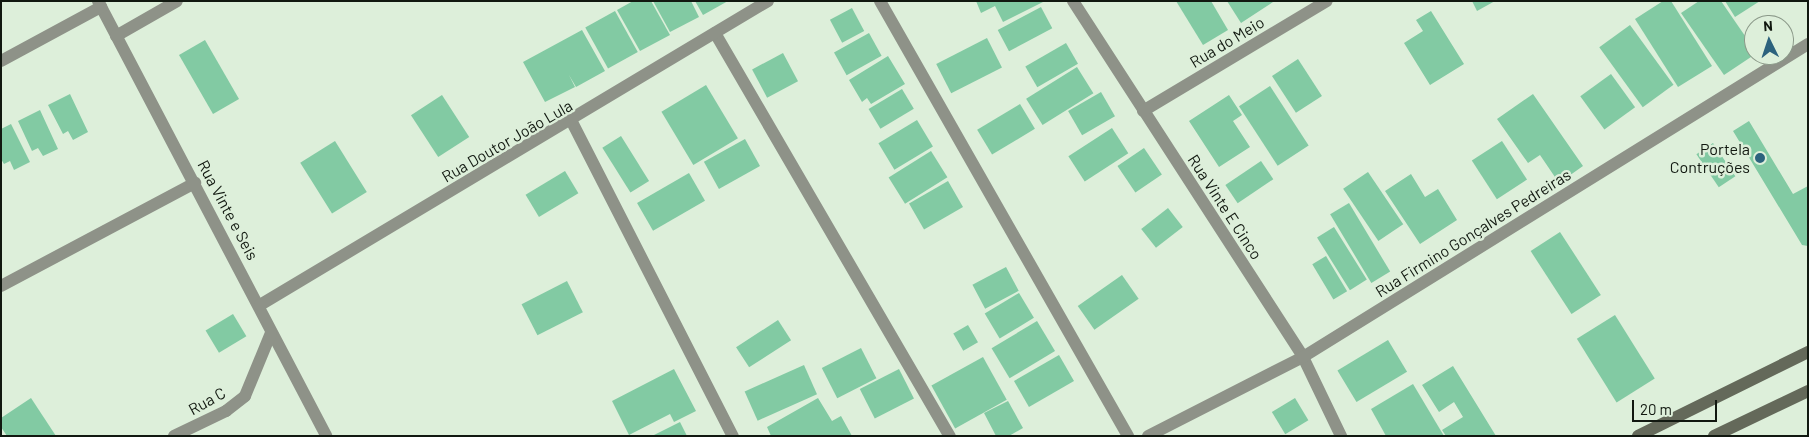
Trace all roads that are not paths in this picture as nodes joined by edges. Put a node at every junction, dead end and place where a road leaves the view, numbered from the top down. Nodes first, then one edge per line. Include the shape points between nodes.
1 (177, 1) edge
2 (768, 1) edge
3 (880, 1) edge
4 (1073, 1) edge
5 (1327, 1) edge
6 (100, 4) edge
7 (715, 33) junction
8 (116, 36) junction
9 (1808, 44) edge
10 (1, 61) edge
11 (1144, 111) junction
12 (572, 122) junction
13 (195, 183) junction
14 (1, 286) edge
15 (260, 305) junction
16 (271, 333) junction
17 (1808, 352) edge
18 (1303, 357) junction
19 (1808, 391) edge
20 (174, 436) edge
21 (326, 436) edge
22 (734, 436) edge
23 (950, 436) edge
24 (1128, 436) edge
25 (1148, 436) edge
26 (1341, 436) edge
27 (1638, 436) edge
28 (1714, 436) edge

1 - 8 street
2 - 7 street, Rua Doutor João Lula
3 - 24 street
4 - 11 street, Rua Vinte E Cinco
5 - 11 street, Rua do Meio
6 - 8 street, Rua Vinte e Seis
6 - 10 street
7 - 12 street, Rua Doutor João Lula
7 - 23 street
8 - 13 street, Rua Vinte e Seis
9 - 18 street, Rua Firmino Gonçalves Pedreiras
11 - 18 street, Rua Vinte E Cinco
12 - 15 street, Rua Doutor João Lula
12 - 22 street
13 - 14 street
13 - 15 street, Rua Vinte e Seis
15 - 16 street, Rua Vinte e Seis
16 - 20 street, Rua C via 245,396 226,411
16 - 21 street, Rua Vinte e Seis
17 - 27 main road
18 - 25 street, Rua Firmino Gonçalves Pedreiras
18 - 26 street, Rua Vinte E Cinco
19 - 28 main road

